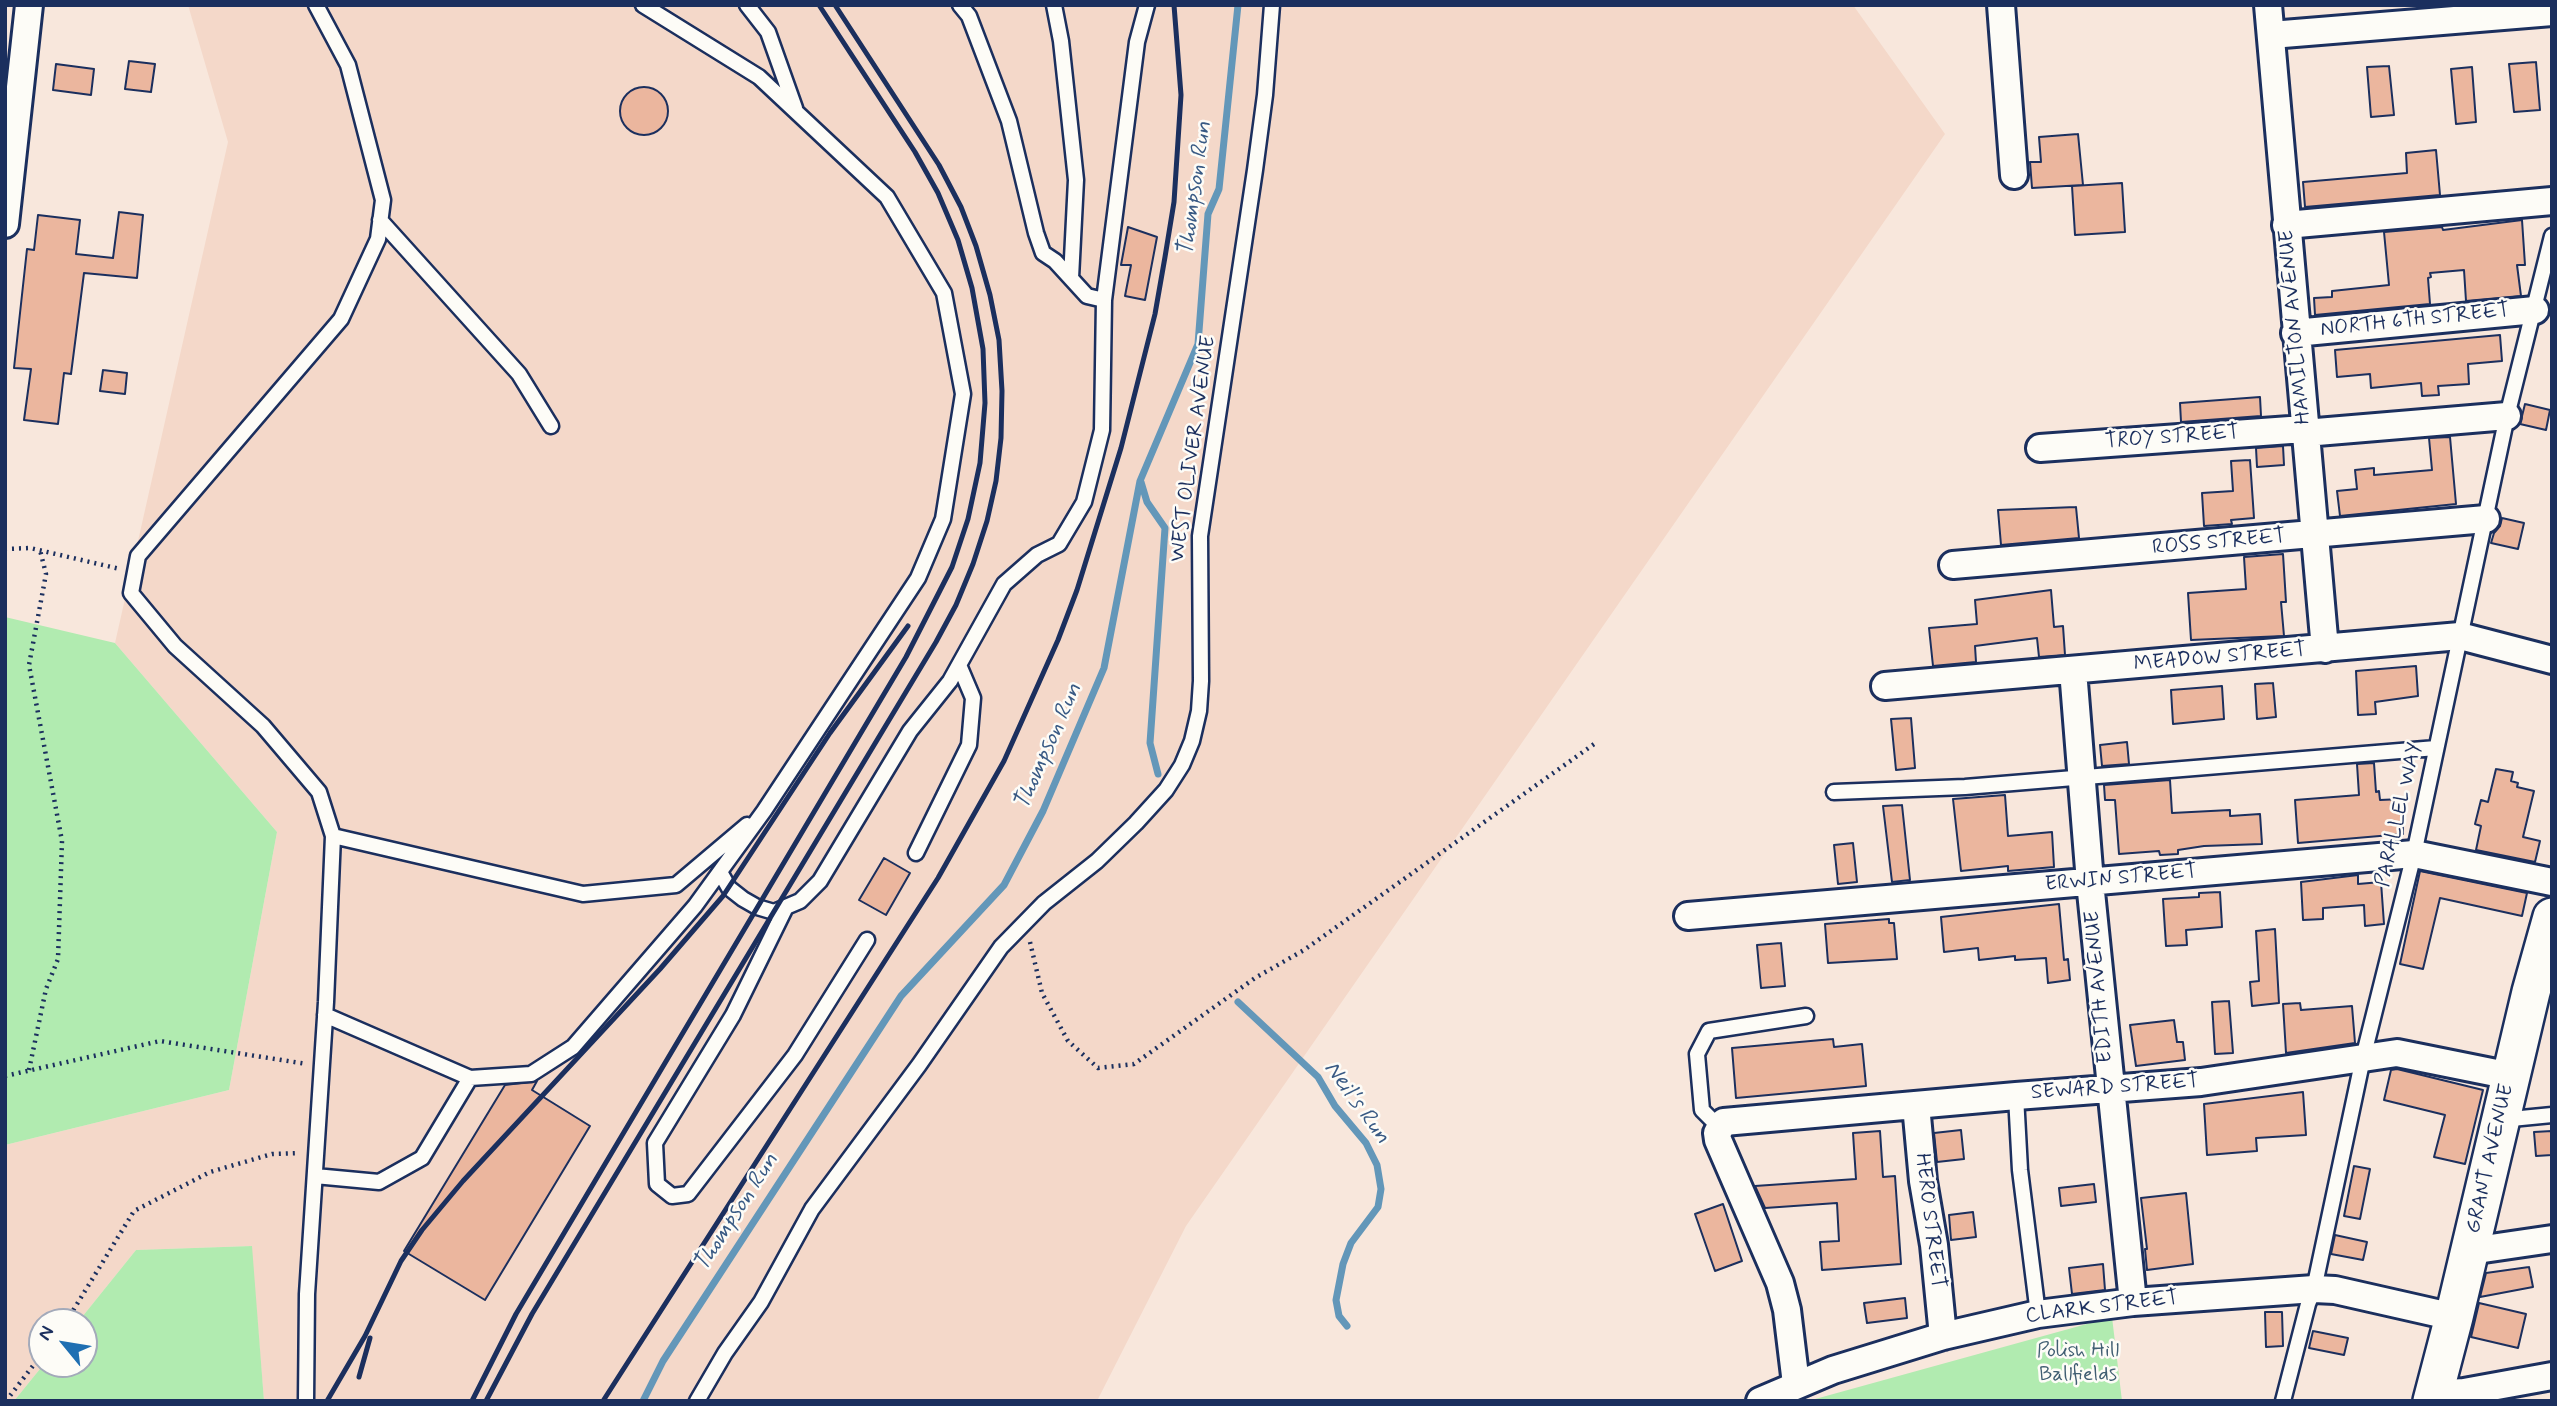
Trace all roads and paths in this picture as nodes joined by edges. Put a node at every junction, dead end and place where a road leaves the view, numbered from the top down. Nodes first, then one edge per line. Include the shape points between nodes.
1 (29, 5) edge
2 (316, 5) edge
3 (643, 5) edge
4 (747, 5) edge
5 (960, 5) edge
6 (1054, 5) edge
7 (1147, 5) edge
8 (1272, 5) edge
9 (2001, 5) edge
10 (2268, 5) edge
11 (2552, 12) edge
12 (2271, 35) junction
13 (797, 113) junction
14 (2014, 175) dead end
15 (2552, 201) edge
16 (380, 220) junction
17 (5, 224) edge
18 (2287, 225) junction
19 (2552, 236) edge
20 (1071, 278) junction
21 (1104, 300) junction
22 (2535, 310) junction
23 (2295, 333) junction
24 (2507, 416) junction
25 (551, 426) dead end
26 (2305, 431) junction
27 (2040, 447) dead end
28 (2486, 519) junction
29 (2315, 536) junction
30 (5, 549) edge
31 (40, 550) junction
32 (1953, 565) dead end
33 (135, 572) junction
34 (2460, 636) junction
35 (2325, 649) junction
36 (2552, 660) edge
37 (959, 665) junction
38 (2073, 670) junction
39 (1885, 686) dead end
40 (1597, 743) dead end
41 (2436, 748) junction
42 (2081, 776) junction
43 (1835, 792) dead end
44 (764, 811) junction
45 (333, 836) junction
46 (915, 853) dead end
47 (2414, 855) junction
48 (720, 872) junction
49 (2090, 881) junction
50 (2552, 882) edge
51 (786, 907) junction
52 (1688, 916) dead end
53 (2552, 917) edge
54 (1025, 921) junction
55 (867, 940) dead end
56 (2541, 991) edge
57 (325, 1015) junction
58 (1806, 1016) dead end
59 (2363, 1058) junction
60 (322, 1066) junction
61 (29, 1070) junction
62 (5, 1076) edge
63 (2511, 1076) junction
64 (470, 1078) junction
65 (2111, 1089) junction
66 (2016, 1096) junction
67 (1916, 1105) junction
68 (2552, 1115) edge
69 (2500, 1121) junction
70 (1719, 1127) junction
71 (316, 1153) junction
72 (315, 1176) junction
73 (2552, 1239) edge
74 (2470, 1251) junction
75 (2314, 1289) junction
76 (2133, 1302) junction
77 (75, 1308) edge
78 (2038, 1314) junction
79 (2454, 1317) junction
80 (1943, 1336) junction
81 (28, 1372) edge
82 (2552, 1376) edge
83 (1796, 1384) junction
84 (2433, 1398) edge
85 (6, 1401) edge
86 (306, 1401) edge
87 (697, 1401) edge
88 (1760, 1401) edge
89 (2283, 1401) edge

1 - 17 street
2 - 16 lane via 348,65 383,200
3 - 13 lane via 759,78
4 - 13 lane via 768,32
5 - 20 lane via 969,16 1009,121 1043,253
6 - 20 lane via 1076,180
7 - 21 lane via 1138,42
8 - 54 lane, WEST OLIVER AVENUE via 1257,158 1200,536 1201,681 1192,741 1182,765 1158,798 1097,861
9 - 14 street
10 - 12 street, HAMILTON AVENUE
11 - 12 street
12 - 18 street, HAMILTON AVENUE
13 - 44 lane via 887,197 944,293 963,394 943,519 918,578
15 - 18 street
16 - 25 lane via 519,374
16 - 33 lane via 378,239 341,319 138,556
18 - 23 street, HAMILTON AVENUE
19 - 22 lane, PARALLEL WAY
20 - 21 lane via 1087,296
21 - 37 lane via 1102,429 1084,502 1059,544 1037,555 1004,584
22 - 23 street, NORTH 6TH STREET
22 - 24 lane, PARALLEL WAY
23 - 26 street, HAMILTON AVENUE
24 - 26 street, TROY STREET
24 - 28 lane, PARALLEL WAY
26 - 27 street, TROY STREET
26 - 29 street, HAMILTON AVENUE
28 - 29 street, ROSS STREET
28 - 34 lane, PARALLEL WAY
29 - 32 street, ROSS STREET
29 - 35 street, HAMILTON AVENUE
30 - 31 path
31 - 33 path
31 - 61 path via 46,574 29,665 62,841 58,959 46,989
33 - 45 lane via 131,593 175,646 263,726 319,792
34 - 35 street, MEADOW STREET
34 - 36 street, MEADOW STREET
34 - 41 lane, PARALLEL WAY
35 - 38 street, MEADOW STREET
37 - 46 lane via 973,698 969,745
37 - 51 lane via 910,731 820,881 800,901
38 - 39 street, MEADOW STREET
38 - 42 street, EDITH AVENUE
40 - 54 path via 1134,1064 1098,1068 1068,1041 1042,993
41 - 42 lane
41 - 47 lane, PARALLEL WAY
42 - 43 lane via 1946,789
42 - 49 street, EDITH AVENUE
44 - 45 lane via 676,885 583,894
44 - 48 lane
45 - 57 lane
47 - 49 street, ERWIN STREET
47 - 50 street, ERWIN STREET
47 - 59 lane, PARALLEL WAY
48 - 51 lane via 729,888 757,907 774,912
48 - 64 lane via 573,1047 531,1073
49 - 52 street, ERWIN STREET
49 - 65 street, EDITH AVENUE
51 - 55 lane via 733,1015 655,1143 657,1184 672,1196 688,1194 787,1065
53 - 56 street, GRANT AVENUE
54 - 87 lane, WEST OLIVER AVENUE via 1001,947 812,1209 761,1302
56 - 63 street, GRANT AVENUE
57 - 60 lane
57 - 64 lane
58 - 70 lane via 1709,1031 1697,1054 1702,1110
59 - 63 street, SEWARD STREET via 2398,1053
59 - 65 street, SEWARD STREET via 2200,1082
59 - 75 lane, PARALLEL WAY
60 - 61 path via 160,1041
60 - 71 lane
61 - 62 path
63 - 69 street, GRANT AVENUE
64 - 72 lane via 422,1158 379,1182
65 - 66 street, SEWARD STREET
65 - 76 street, EDITH AVENUE
66 - 67 street, SEWARD STREET
66 - 78 lane
67 - 70 street, SEWARD STREET via 1732,1120
67 - 80 street, HERO STREET
68 - 69 lane
69 - 74 street, GRANT AVENUE
70 - 83 street via 1718,1140 1729,1169 1780,1283
71 - 72 lane
71 - 77 path via 272,1154 210,1172 134,1211
72 - 86 lane
73 - 74 street
74 - 79 street, GRANT AVENUE
75 - 76 street, CLARK STREET
75 - 79 street, CLARK STREET
75 - 89 lane, PARALLEL WAY
76 - 78 street, CLARK STREET
78 - 80 street, CLARK STREET
79 - 84 street, GRANT AVENUE
80 - 83 street, CLARK STREET
81 - 85 path
82 - 84 street
83 - 88 street, CLARK STREET

